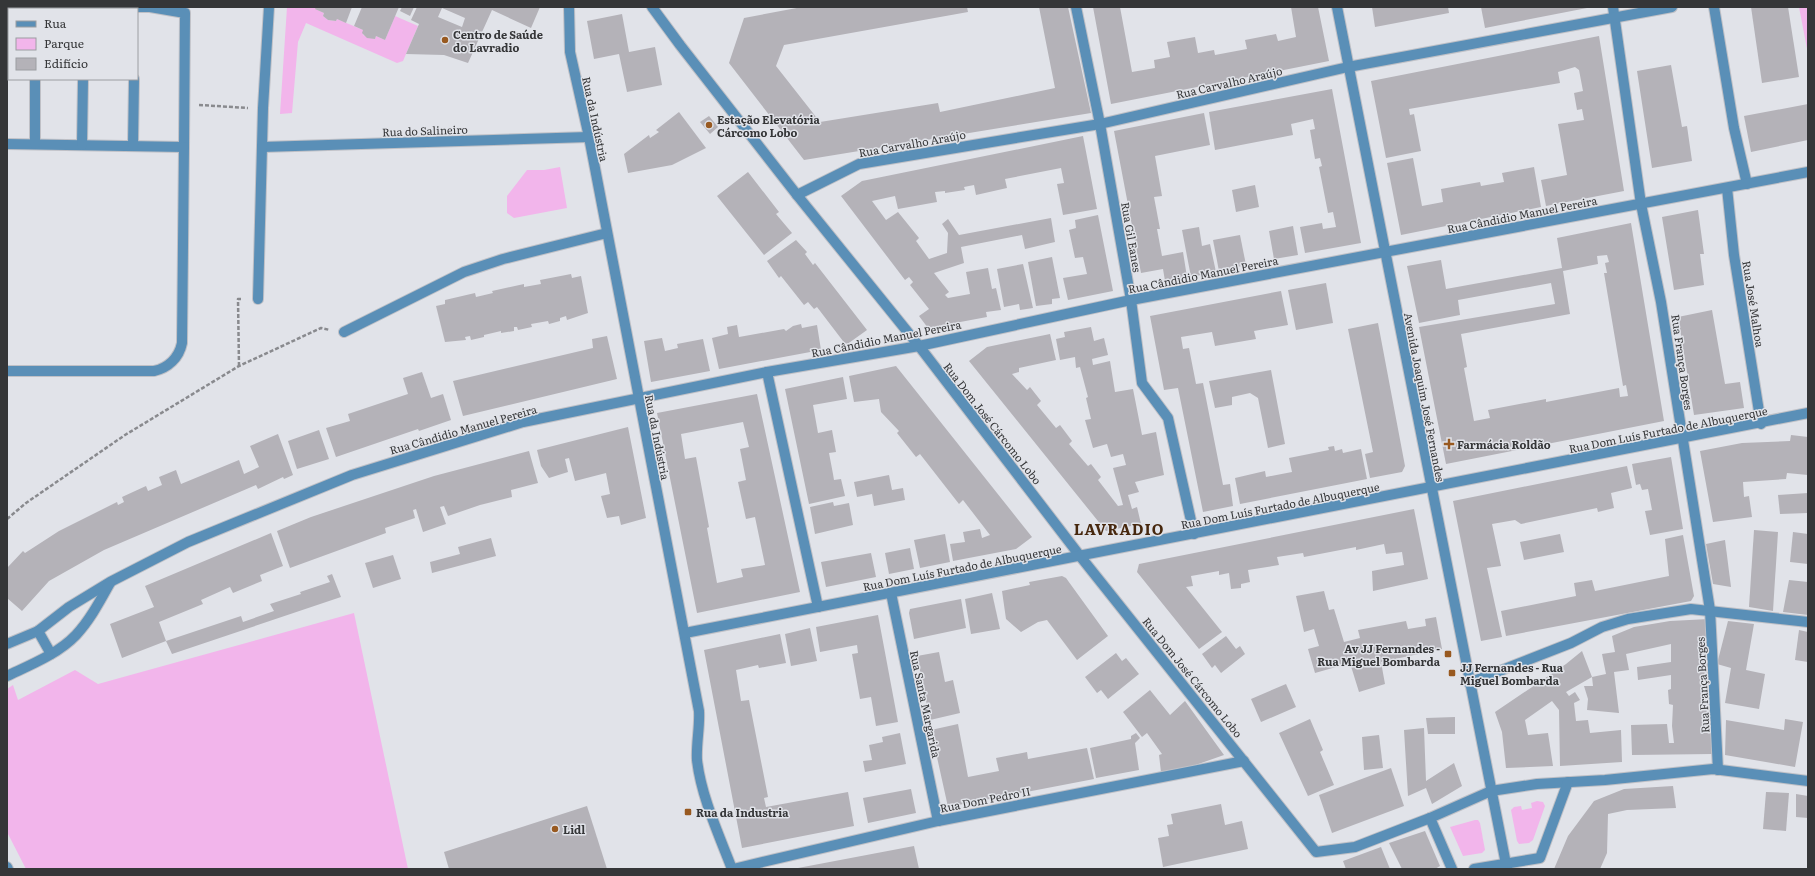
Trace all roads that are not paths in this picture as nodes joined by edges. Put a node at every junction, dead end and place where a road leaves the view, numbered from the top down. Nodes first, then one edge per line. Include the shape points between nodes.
1 (114, 7) edge
2 (269, 7) edge
3 (569, 7) edge
4 (653, 7) edge
5 (1076, 7) edge
6 (1337, 7) edge
7 (1613, 7) edge
8 (1672, 7) edge
9 (1714, 7) edge
10 (135, 8) edge
11 (1615, 18) junction
12 (1348, 67) junction
13 (35, 80) edge
14 (83, 80) edge
15 (134, 80) edge
16 (1100, 124) junction
17 (589, 137) junction
18 (7, 144) edge
19 (35, 144) junction
20 (82, 145) junction
21 (133, 146) junction
22 (184, 147) junction
23 (262, 147) junction
24 (1808, 172) edge
25 (1747, 184) junction
26 (1727, 188) junction
27 (797, 195) junction
28 (1641, 204) junction
29 (607, 233) junction
30 (1385, 252) junction
31 (258, 299) road end
32 (1131, 300) junction
33 (344, 332) road end
34 (919, 346) junction
35 (7, 371) edge
36 (767, 372) junction
37 (638, 398) junction
38 (1808, 413) edge
39 (1761, 424) junction
40 (1682, 439) junction
41 (1431, 488) junction
42 (1194, 534) junction
43 (1080, 556) junction
44 (110, 582) junction
45 (891, 593) junction
46 (818, 607) junction
47 (1710, 610) junction
48 (1808, 622) edge
49 (38, 631) junction
50 (685, 633) junction
51 (7, 644) edge
52 (51, 654) junction
53 (7, 676) edge
54 (1469, 683) junction
55 (1244, 761) junction
56 (1718, 770) junction
57 (1808, 781) edge
58 (1568, 782) junction
59 (1491, 791) junction
60 (1430, 818) junction
61 (938, 821) junction
62 (1506, 866) edge
63 (732, 869) edge
64 (1452, 869) edge
65 (1474, 869) edge

1 - 10 street
2 - 23 street
3 - 17 street, Rua da Indústria via 570,52
4 - 27 street, Rua Dom José Cárcomo Lobo
5 - 16 street, Rua Gil Eanes
6 - 12 street, Avenida Joaquim José Fernandes
7 - 11 street, Rua França Borges
8 - 11 street, Rua Carvalho Araújo
9 - 25 street via 1734,128
10 - 22 street via 150,7 185,13
11 - 12 street, Rua Carvalho Araújo
11 - 28 street, Rua França Borges
12 - 16 street, Rua Carvalho Araújo
12 - 30 street, Avenida Joaquim José Fernandes
13 - 19 street
14 - 20 street
15 - 21 street
16 - 27 street, Rua Carvalho Araújo via 859,164
16 - 32 street, Rua Gil Eanes
17 - 23 street, Rua do Salineiro
17 - 29 street, Rua da Indústria
18 - 19 street
19 - 20 street
20 - 21 street
21 - 22 street
22 - 35 street via 182,343 178,355 167,366 154,371
23 - 31 street
24 - 25 street, Rua Cândidio Manuel Pereira
25 - 26 street, Rua Cândidio Manuel Pereira
26 - 28 street, Rua Cândidio Manuel Pereira
26 - 39 street, Rua José Malhoa via 1734,255
27 - 34 street, Rua Dom José Cárcomo Lobo
28 - 30 street, Rua Cândidio Manuel Pereira
28 - 40 street, Rua França Borges via 1662,302
29 - 33 street via 503,259 464,272
29 - 37 street, Rua da Indústria
30 - 32 street, Rua Cândidio Manuel Pereira
30 - 41 street, Avenida Joaquim José Fernandes
32 - 34 street, Rua Cândidio Manuel Pereira
32 - 42 street, Rua Gil Eanes via 1142,383 1168,418
34 - 36 street, Rua Cândidio Manuel Pereira
34 - 43 street, Rua Dom José Cárcomo Lobo
36 - 37 street, Rua Cândidio Manuel Pereira
36 - 46 street
37 - 44 street, Rua Cândidio Manuel Pereira via 523,422 352,475 188,542
37 - 50 street, Rua da Indústria
38 - 39 street, Rua Dom Luís Furtado de Albuquerque
39 - 40 street, Rua Dom Luís Furtado de Albuquerque
40 - 41 street, Rua Dom Luís Furtado de Albuquerque
40 - 47 street, Rua França Borges
41 - 42 street, Rua Dom Luís Furtado de Albuquerque
41 - 54 street, Avenida Joaquim José Fernandes
42 - 43 street, Rua Dom Luís Furtado de Albuquerque
43 - 45 street, Rua Dom Luís Furtado de Albuquerque
43 - 55 street, Rua Dom José Cárcomo Lobo
44 - 49 street, Rua Cândidio Manuel Pereira via 69,607
44 - 52 street via 94,611 75,635
45 - 46 street, Rua Dom Luís Furtado de Albuquerque
45 - 61 street, Rua Santa Margarida
46 - 50 street, Rua Dom Luís Furtado de Albuquerque
47 - 48 street
47 - 54 street via 1691,609 1628,619 1602,627 1571,643
47 - 56 street, Rua França Borges
49 - 51 street, Rua Cândidio Manuel Pereira
49 - 52 street
50 - 63 street, Rua da Indústria via 699,711 697,759 715,824
52 - 53 street
54 - 59 street, Avenida Joaquim José Fernandes
55 - 60 street, Rua Dom José Cárcomo Lobo via 1316,852 1355,848
55 - 61 street, Rua Dom Pedro II
56 - 57 street
56 - 58 street
58 - 59 street
58 - 62 street via 1540,858
59 - 60 street
59 - 62 street, Avenida Joaquim José Fernandes
60 - 64 street
61 - 63 street, Rua Dom Pedro II
62 - 65 street

